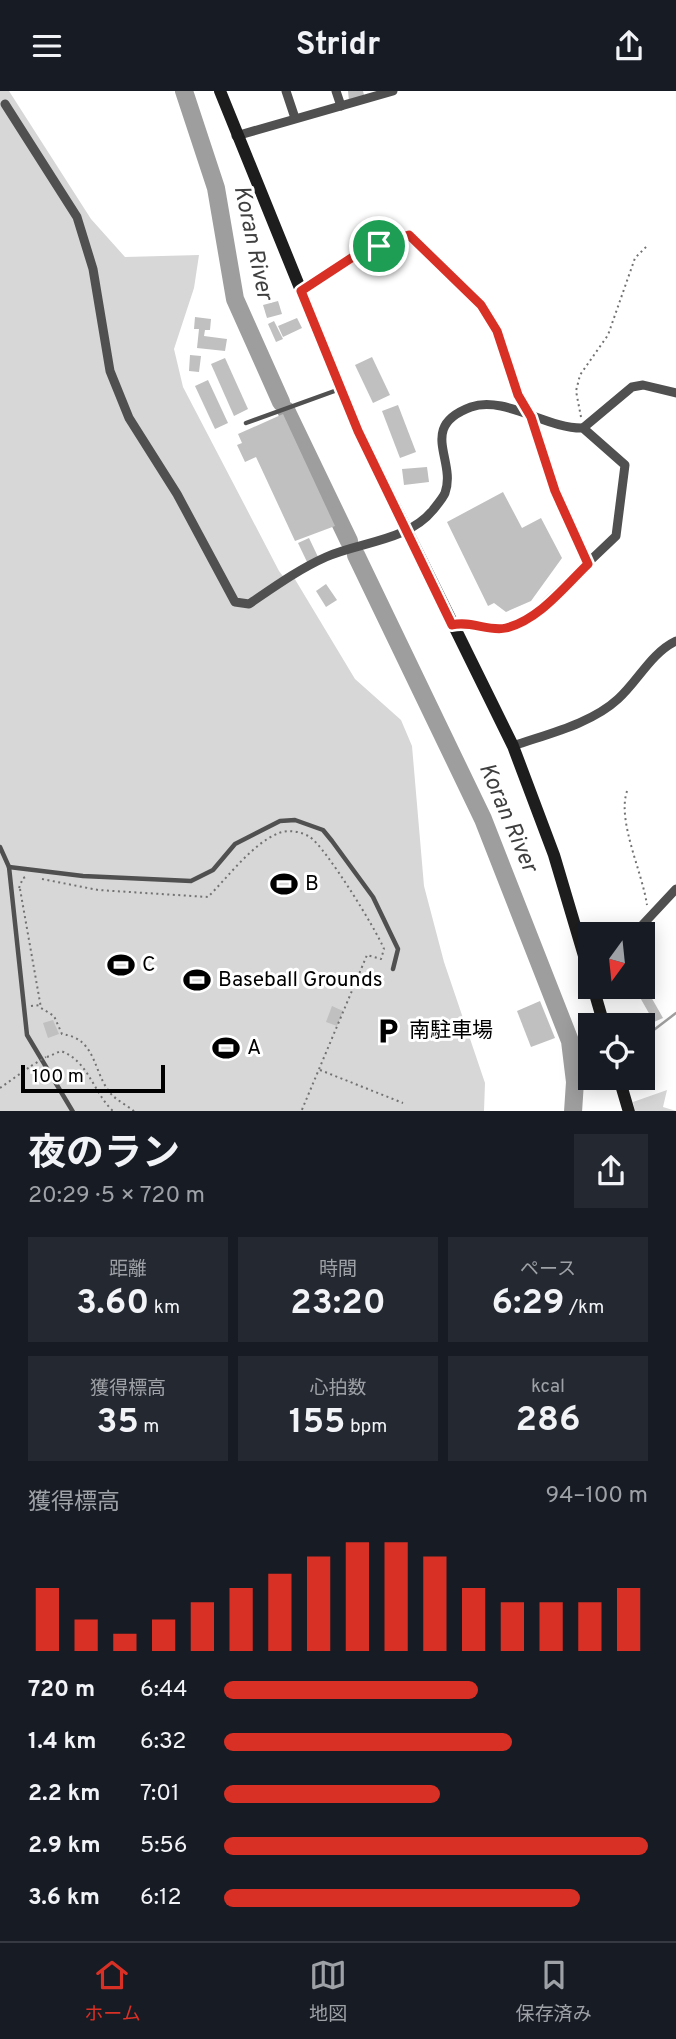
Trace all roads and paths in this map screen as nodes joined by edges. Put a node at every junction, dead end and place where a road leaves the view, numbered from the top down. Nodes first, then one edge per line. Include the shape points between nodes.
1 (220, 91) edge
2 (286, 91) edge
3 (336, 91) edge
4 (390, 92) edge
5 (5, 104) dead end
6 (341, 106) junction
7 (295, 118) junction
8 (236, 136) junction
9 (647, 246) dead end
10 (301, 291) junction
11 (341, 389) junction
12 (676, 393) edge
13 (531, 417) junction
14 (246, 423) dead end
15 (583, 428) junction
16 (407, 531) junction
17 (588, 564) junction
18 (452, 625) junction
19 (676, 641) edge
20 (513, 746) junction
21 (627, 791) dead end
22 (0, 847) edge
23 (9, 867) junction
24 (30, 877) dead end
25 (39, 878) dead end
26 (20, 888) junction
27 (676, 889) edge
28 (17, 903) dead end
29 (651, 916) junction
30 (645, 922) edge
31 (578, 926) edge
32 (393, 969) dead end
33 (319, 1069) junction
34 (0, 1088) edge
35 (623, 1090) edge
36 (403, 1103) dead end
37 (73, 1111) edge
38 (114, 1111) edge
39 (135, 1111) edge
40 (301, 1111) edge
41 (629, 1111) edge

1 - 8 main road
2 - 7 street
3 - 6 street
4 - 6 street
5 - 16 street via 77,217 93,269 110,371 128,418 177,495 235,602 249,604 327,556
6 - 7 street
7 - 8 street
8 - 10 main road
9 - 15 path via 635,258 608,335 580,375 576,391
10 - 11 main road
10 - 13 path via 359,253 409,235 481,305
11 - 14 lane
11 - 16 main road
12 - 15 street via 632,387
13 - 15 street via 564,428
13 - 16 street via 489,403 451,417 439,442 446,470 445,493 431,513
13 - 17 path via 555,491
15 - 17 street via 625,465 616,536
16 - 18 main road
17 - 18 street via 533,615 505,629 462,622
18 - 20 main road
19 - 20 street via 617,699 594,715
20 - 31 main road
21 - 29 path via 623,813
22 - 23 lane
23 - 32 lane via 191,881 203,877 235,844 266,827 287,820 310,824 323,830 373,897 398,949
23 - 37 lane via 27,1035
24 - 26 path via 23,878
25 - 33 path via 98,890 208,897 265,841 291,831 311,837 384,949 381,960 367,955
26 - 28 path via 15,889
26 - 39 path via 41,1008 54,1016 62,1034 73,1035 91,1050 111,1094
27 - 29 street
29 - 30 street
33 - 36 path
33 - 40 path
34 - 38 path, bridge via 61,1051 77,1058
35 - 41 main road

